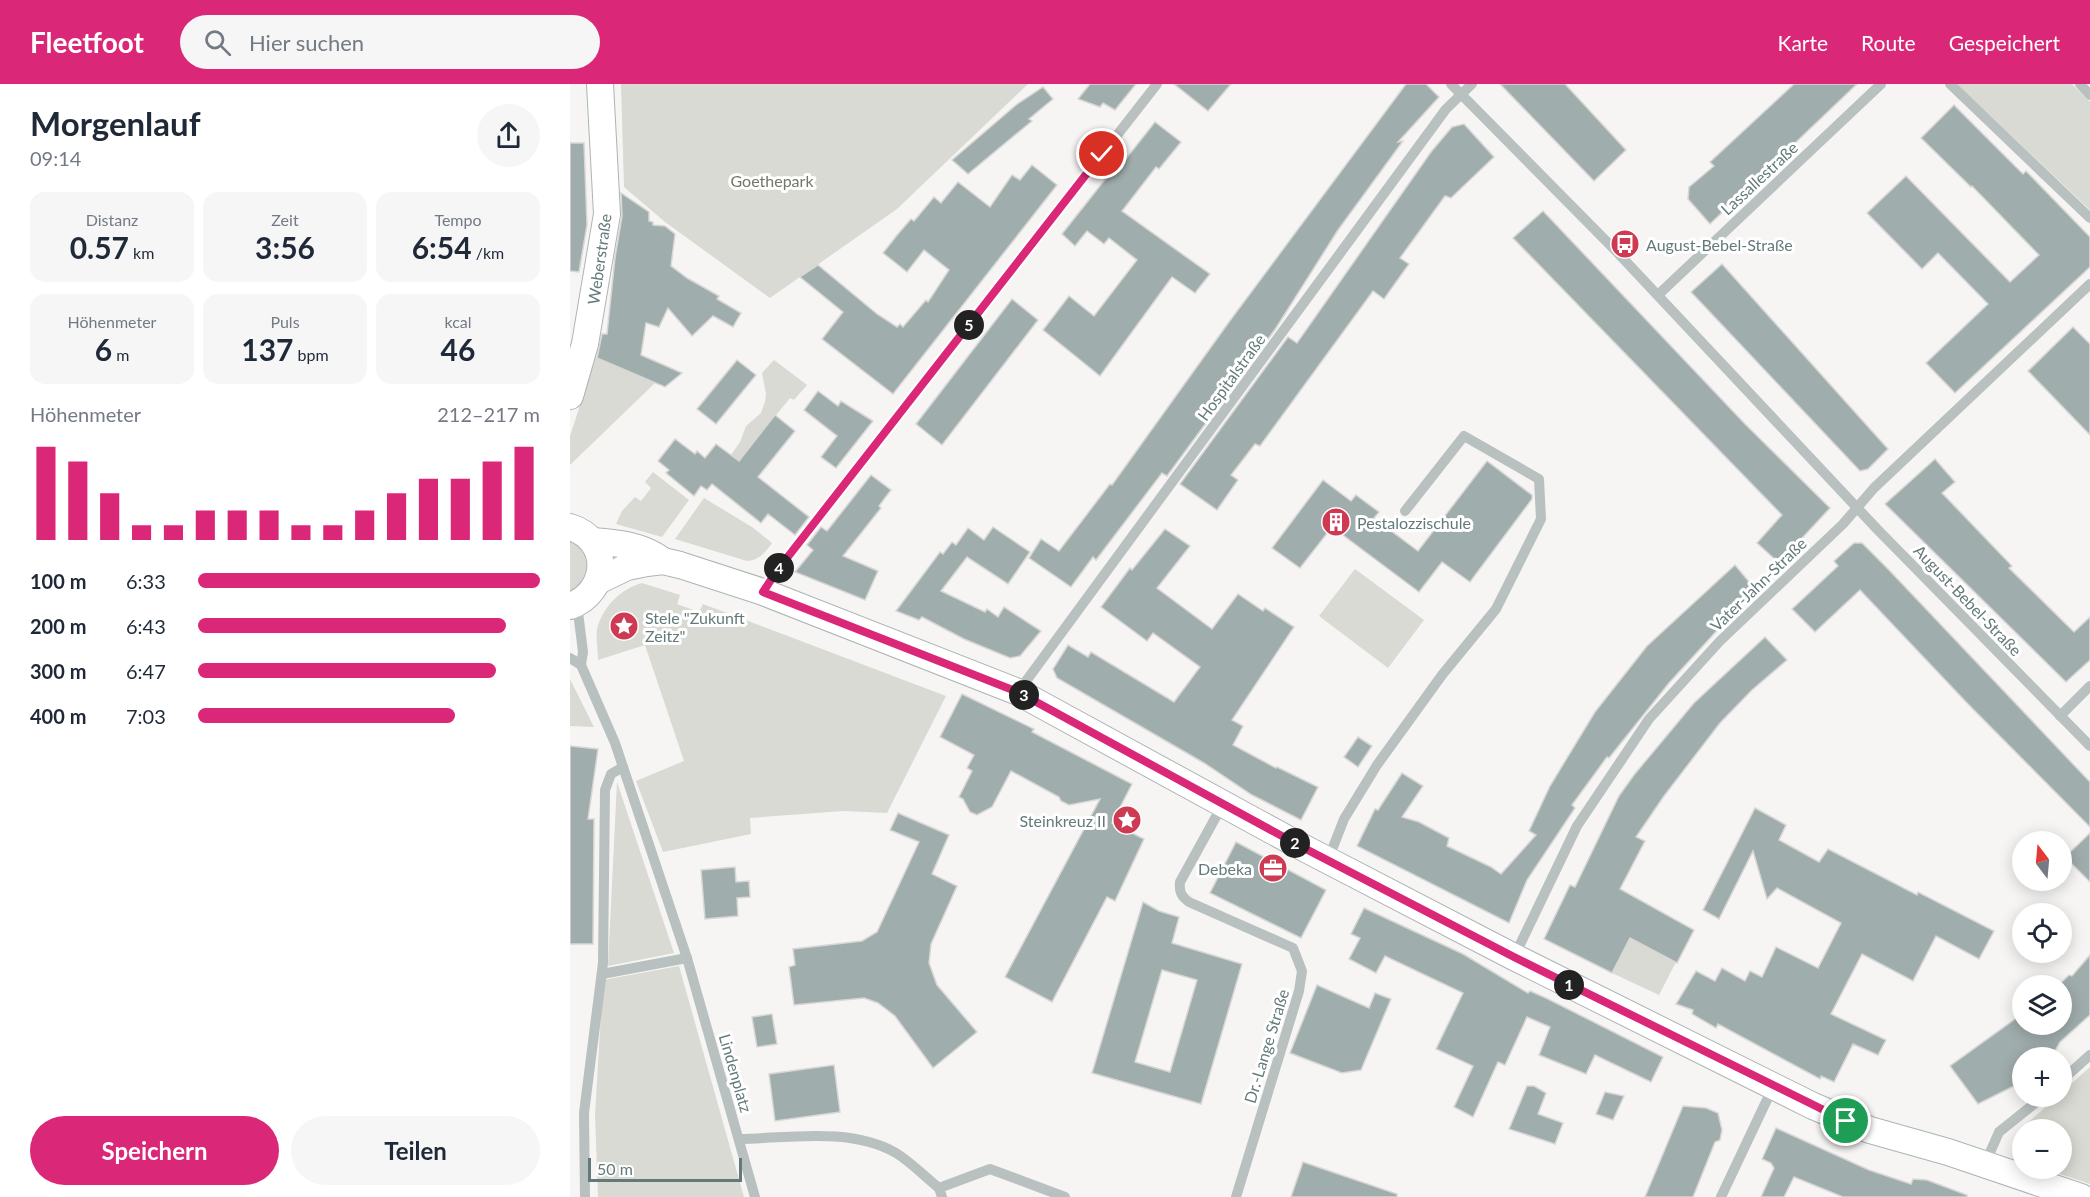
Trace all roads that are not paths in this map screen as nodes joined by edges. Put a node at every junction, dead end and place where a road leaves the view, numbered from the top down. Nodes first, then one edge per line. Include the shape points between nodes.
1 (600, 84) edge
2 (1157, 84) edge
3 (1451, 84) edge
4 (1472, 84) edge
5 (1881, 84) edge
6 (1950, 84) edge
7 (2080, 84) edge
8 (1461, 94) junction
9 (2090, 95) edge
10 (2090, 218) edge
11 (2090, 284) edge
12 (1658, 295) junction
13 (570, 396) edge
14 (1857, 507) junction
15 (1404, 511) dead end
16 (570, 527) edge
17 (592, 542) junction
18 (663, 561) junction
19 (598, 581) junction
20 (763, 592) junction
21 (573, 605) edge
22 (570, 658) edge
23 (580, 665) junction
24 (2090, 686) edge
25 (1018, 692) junction
26 (2060, 716) junction
27 (2090, 746) edge
28 (623, 767) junction
29 (1224, 804) junction
30 (1328, 860) junction
31 (1514, 957) junction
32 (687, 958) junction
33 (602, 974) junction
34 (2090, 1055) edge
35 (2072, 1071) edge
36 (1773, 1087) junction
37 (2030, 1107) edge
38 (740, 1139) junction
39 (1985, 1164) junction
40 (941, 1193) edge
41 (585, 1197) edge
42 (755, 1197) edge
43 (1065, 1197) edge
44 (1236, 1197) edge
45 (1721, 1197) edge
46 (2081, 1197) edge

1 - 13 main road, Weberstraße via 607,214 587,333
2 - 20 street
3 - 8 street, August-Bebel-Straße
4 - 8 street, Hospitalstraße
5 - 12 street, Lassallestraße
6 - 10 street
7 - 9 street
8 - 12 street, August-Bebel-Straße
8 - 25 street, Hospitalstraße via 1446,109
11 - 14 street, Vater-Jahn-Straße
12 - 14 street, August-Bebel-Straße
14 - 26 street, August-Bebel-Straße
14 - 31 street, Vater-Jahn-Straße via 1720,641 1649,719 1577,826
15 - 30 street via 1464,436 1539,479 1541,519 1496,609 1377,765 1344,819
16 - 17 main road
17 - 18 main road via 650,551
17 - 19 main road via 600,561
18 - 19 main road via 627,567
18 - 20 main road
19 - 21 main road via 588,597
20 - 25 main road
21 - 23 street via 584,652
22 - 23 street
23 - 28 street, Lindenplatz
24 - 26 street
25 - 29 main road
26 - 27 street, August-Bebel-Straße
28 - 32 street, Lindenplatz
28 - 33 street via 611,774 605,790
29 - 30 main road
29 - 44 street, Dr.-Lange Straße via 1180,882 1182,897 1293,948 1302,971
30 - 31 main road
31 - 36 main road
32 - 33 street
32 - 38 street, Lindenplatz
33 - 41 street via 584,1113
34 - 35 street
36 - 39 main road via 1870,1130
36 - 45 street
37 - 39 street via 1999,1132
38 - 40 street via 834,1137 866,1141 896,1153
38 - 42 street, Lindenplatz
39 - 46 main road
40 - 43 street via 990,1169

